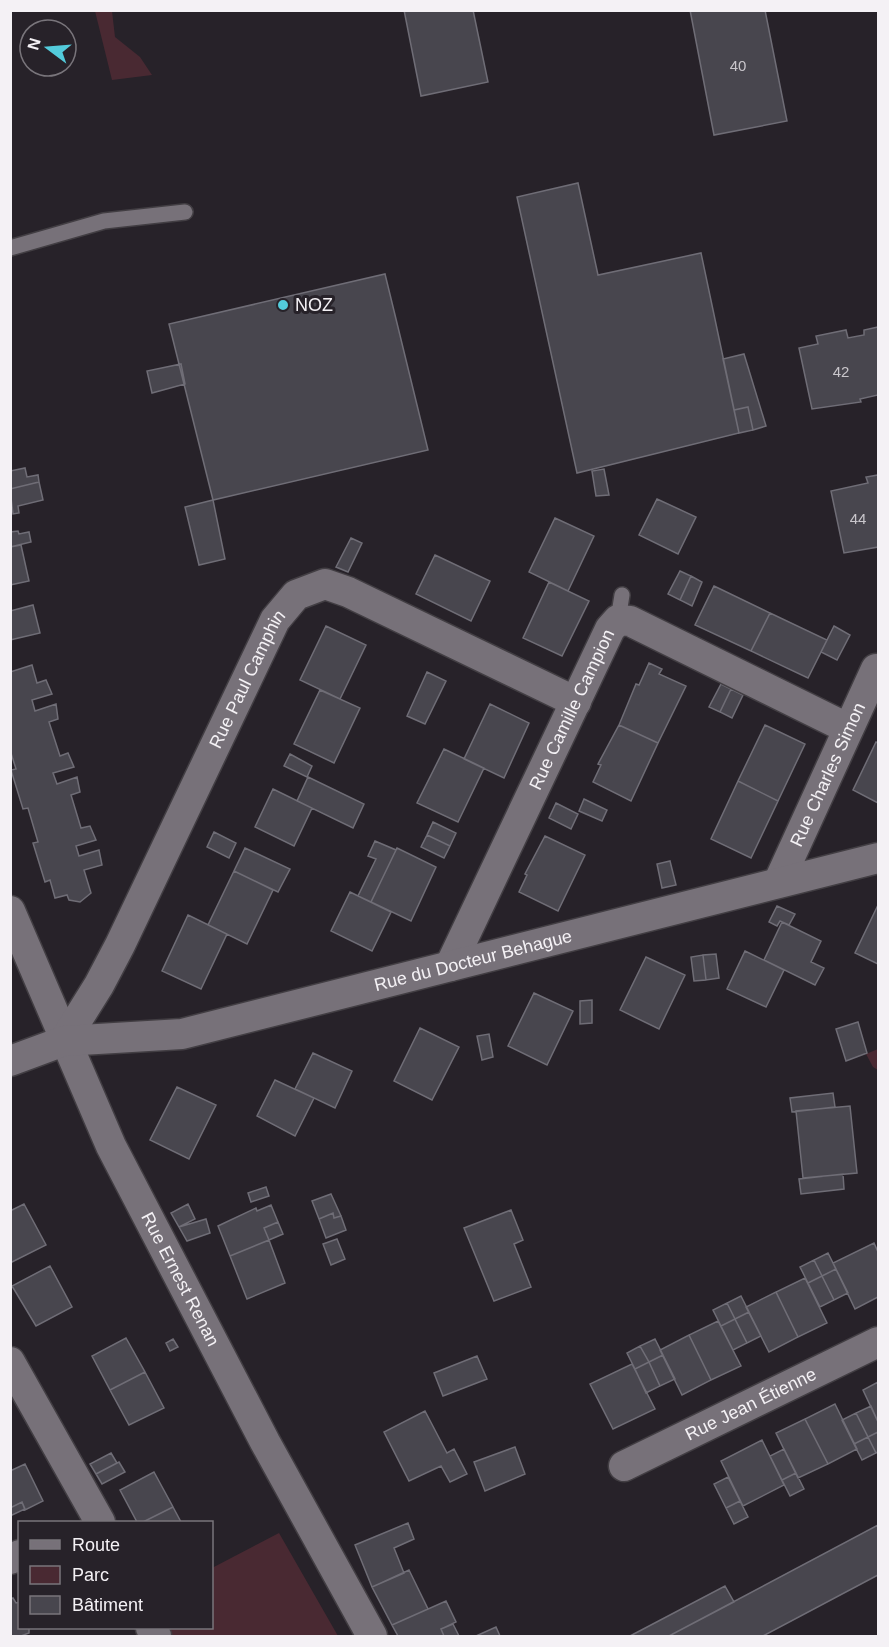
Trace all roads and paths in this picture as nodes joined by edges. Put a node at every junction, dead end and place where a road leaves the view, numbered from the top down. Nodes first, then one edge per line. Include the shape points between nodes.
1 (184, 212) dead end
2 (10, 248) edge
3 (876, 669) dead end
4 (576, 702) junction
5 (848, 728) junction
6 (879, 858) edge
7 (779, 881) junction
8 (10, 911) edge
9 (450, 966) junction
10 (64, 1041) junction
11 (10, 1061) edge
12 (879, 1342) edge
13 (10, 1362) edge
14 (624, 1466) dead end
15 (94, 1521) edge
16 (372, 1636) edge

1 - 2 lane via 104,221
3 - 5 street, Rue Charles Simon
4 - 5 street, Rue Camille Campion via 620,608 630,621
4 - 9 street, Rue Camille Campion
4 - 10 street, Rue Paul Camphin via 325,584 296,595 275,620 120,945
5 - 7 street, Rue Charles Simon
6 - 7 street, Rue du Docteur Behague
7 - 9 street, Rue du Docteur Behague
8 - 10 street, Rue Ernest Renan
9 - 10 street, Rue du Docteur Behague via 182,1034
10 - 11 street, Rue du Docteur Behague
10 - 16 street, Rue Ernest Renan via 133,1188 265,1442
12 - 14 street, Rue Jean Étienne
13 - 15 street

